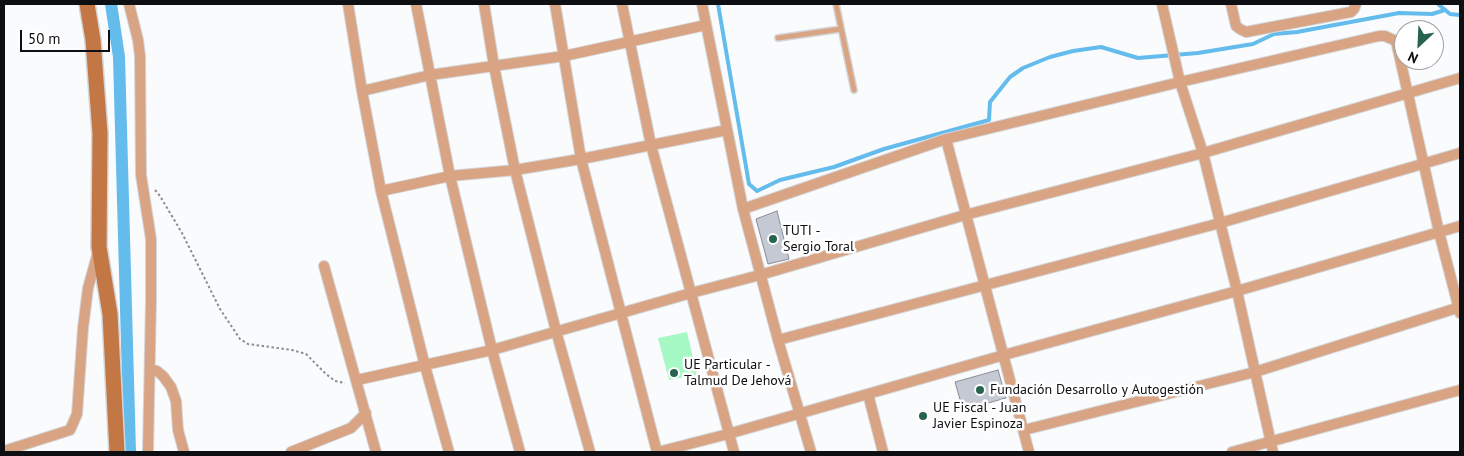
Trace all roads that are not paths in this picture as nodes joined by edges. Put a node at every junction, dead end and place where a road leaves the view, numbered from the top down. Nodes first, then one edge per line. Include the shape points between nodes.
1 (87, 4) edge
2 (129, 4) edge
3 (348, 4) edge
4 (416, 4) edge
5 (484, 4) edge
6 (555, 4) edge
7 (622, 4) edge
8 (702, 4) edge
9 (836, 4) edge
10 (1162, 4) edge
11 (1232, 4) edge
12 (1356, 4) edge
13 (706, 25) junction
14 (841, 29) junction
15 (778, 38) dead end
16 (629, 42) junction
17 (564, 56) junction
18 (494, 66) junction
19 (430, 75) junction
20 (1460, 78) edge
21 (1180, 82) junction
22 (854, 90) dead end
23 (362, 91) junction
24 (1408, 94) junction
25 (726, 130) junction
26 (946, 139) junction
27 (651, 145) junction
28 (1203, 153) junction
29 (1460, 153) edge
30 (580, 158) junction
31 (1424, 164) junction
32 (515, 170) junction
33 (450, 176) junction
34 (382, 191) junction
35 (743, 208) junction
36 (965, 215) junction
37 (1220, 223) junction
38 (1460, 226) edge
39 (1439, 232) junction
40 (99, 247) junction
41 (324, 266) dead end
42 (760, 275) junction
43 (985, 284) junction
44 (1237, 291) junction
45 (691, 293) junction
46 (1460, 309) edge
47 (622, 313) junction
48 (556, 332) junction
49 (778, 340) junction
50 (492, 350) junction
51 (1004, 355) junction
52 (425, 366) junction
53 (150, 369) junction
54 (1255, 372) junction
55 (357, 380) junction
56 (1460, 390) edge
57 (868, 394) junction
58 (366, 413) junction
59 (799, 414) junction
60 (1024, 430) junction
61 (728, 434) junction
62 (1269, 441) junction
63 (4, 451) edge
64 (117, 452) edge
65 (148, 452) edge
66 (184, 452) edge
67 (291, 452) edge
68 (376, 452) edge
69 (449, 452) edge
70 (520, 452) edge
71 (590, 452) edge
72 (660, 452) edge
73 (734, 452) edge
74 (811, 452) edge
75 (883, 452) edge
76 (1029, 452) edge
77 (1232, 452) edge
78 (1273, 452) edge

1 - 40 street via 100,133
2 - 53 street via 140,56 141,175 151,240
3 - 23 street
4 - 19 street
5 - 18 street
6 - 17 street
7 - 16 street
8 - 13 street
9 - 14 lane
10 - 21 street
11 - 12 street via 1236,26 1246,32 1351,12
13 - 16 street
13 - 25 street
14 - 15 lane
14 - 22 lane
16 - 17 street
16 - 27 street
17 - 18 street
17 - 30 street
18 - 19 street
18 - 32 street
19 - 23 street
19 - 33 street
20 - 24 street
21 - 24 street via 1385,36 1396,40
21 - 26 street
21 - 28 street
23 - 34 street
24 - 28 street
24 - 31 street
25 - 27 street
25 - 35 street
26 - 35 street
26 - 36 street
27 - 30 street
27 - 45 street
28 - 36 street
28 - 37 street
29 - 31 street
30 - 32 street
30 - 47 street
31 - 37 street
31 - 39 street
32 - 33 street
32 - 48 street
33 - 34 street
33 - 50 street
34 - 52 street
35 - 42 street
36 - 42 street
36 - 43 street
37 - 43 street
37 - 44 street
38 - 39 street
39 - 44 street
39 - 46 street
40 - 63 street via 88,288 77,414 70,430
40 - 64 street via 110,314
41 - 55 street
42 - 45 street
42 - 49 street
43 - 49 street
43 - 51 street
44 - 51 street
44 - 54 street
45 - 47 street
45 - 61 street
46 - 54 street
47 - 48 street
47 - 72 street
48 - 50 street
48 - 71 street
49 - 59 street
50 - 52 street
50 - 70 street
51 - 57 street
51 - 60 street
52 - 55 street
52 - 69 street
53 - 65 street
53 - 66 street via 163,376 171,387
54 - 60 street
54 - 62 street
55 - 58 street
56 - 62 street
57 - 59 street
57 - 75 street
58 - 67 street via 351,428
58 - 68 street
59 - 61 street
59 - 74 street
60 - 76 street
61 - 72 street
61 - 73 street
62 - 77 street
62 - 78 street

